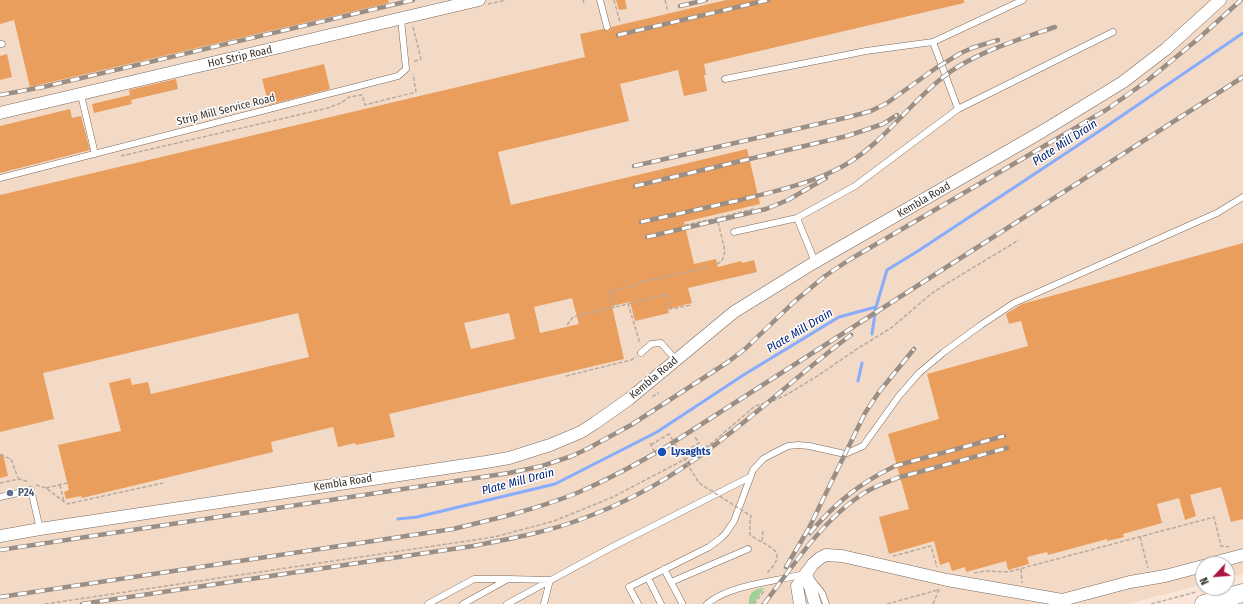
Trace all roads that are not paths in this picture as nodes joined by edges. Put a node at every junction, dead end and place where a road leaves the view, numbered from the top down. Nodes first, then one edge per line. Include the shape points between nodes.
1 (479, 0) edge
2 (600, 0) edge
3 (1023, 0) edge
4 (1220, 0) edge
5 (401, 19) junction
6 (607, 27) dead end
7 (1113, 32) dead end
8 (933, 42) junction
9 (726, 79) dead end
10 (81, 95) junction
11 (958, 108) junction
12 (0, 113) edge
13 (95, 154) junction
14 (0, 178) edge
15 (1243, 197) edge
16 (797, 218) junction
17 (734, 232) dead end
18 (815, 262) junction
19 (642, 353) road end
20 (676, 360) junction
21 (750, 476) junction
22 (0, 497) edge
23 (40, 529) junction
24 (0, 536) edge
25 (748, 549) dead end
26 (1195, 568) edge
27 (664, 569) junction
28 (806, 573) junction
29 (648, 578) junction
30 (508, 579) junction
31 (550, 580) junction
32 (671, 582) junction
33 (1243, 593) edge
34 (682, 603) dead end
35 (428, 604) edge
36 (463, 604) edge
37 (507, 604) edge
38 (544, 604) edge
39 (638, 604) edge
40 (661, 604) edge
41 (707, 604) edge
42 (800, 604) edge
43 (815, 604) edge
44 (826, 604) edge
45 (1204, 604) edge

1 - 5 street, Hot Strip Road
2 - 6 lane
3 - 8 lane
4 - 18 street, Kembla Road via 1166,49 1123,82
5 - 10 street, Hot Strip Road
5 - 13 lane, Strip Mill Service Road via 406,69 398,76
7 - 11 lane
8 - 9 lane via 866,51
8 - 11 lane
10 - 12 street, Hot Strip Road
10 - 13 lane
11 - 16 lane via 855,186
13 - 14 lane, Strip Mill Service Road
15 - 21 lane via 1217,213 1014,302 962,338 919,373 863,446 845,454 809,446 788,446 763,459
16 - 17 lane
16 - 18 lane
18 - 20 street, Kembla Road via 734,312
19 - 20 lane via 651,344 661,344
20 - 23 street, Kembla Road via 596,423 550,445 508,458
21 - 27 lane via 734,521 726,533 709,547
21 - 31 lane
22 - 23 lane via 31,490
23 - 24 street, Kembla Road
25 - 32 lane
26 - 28 street via 1062,600 942,579 833,555 820,558
27 - 29 lane
27 - 32 lane
28 - 41 lane via 736,590
28 - 42 street via 796,588
28 - 43 street
28 - 44 lane via 822,593
29 - 39 lane via 629,587
29 - 40 lane
30 - 31 lane
30 - 35 lane via 474,579
30 - 36 lane
31 - 37 lane
31 - 38 lane
32 - 34 lane
33 - 45 main road

